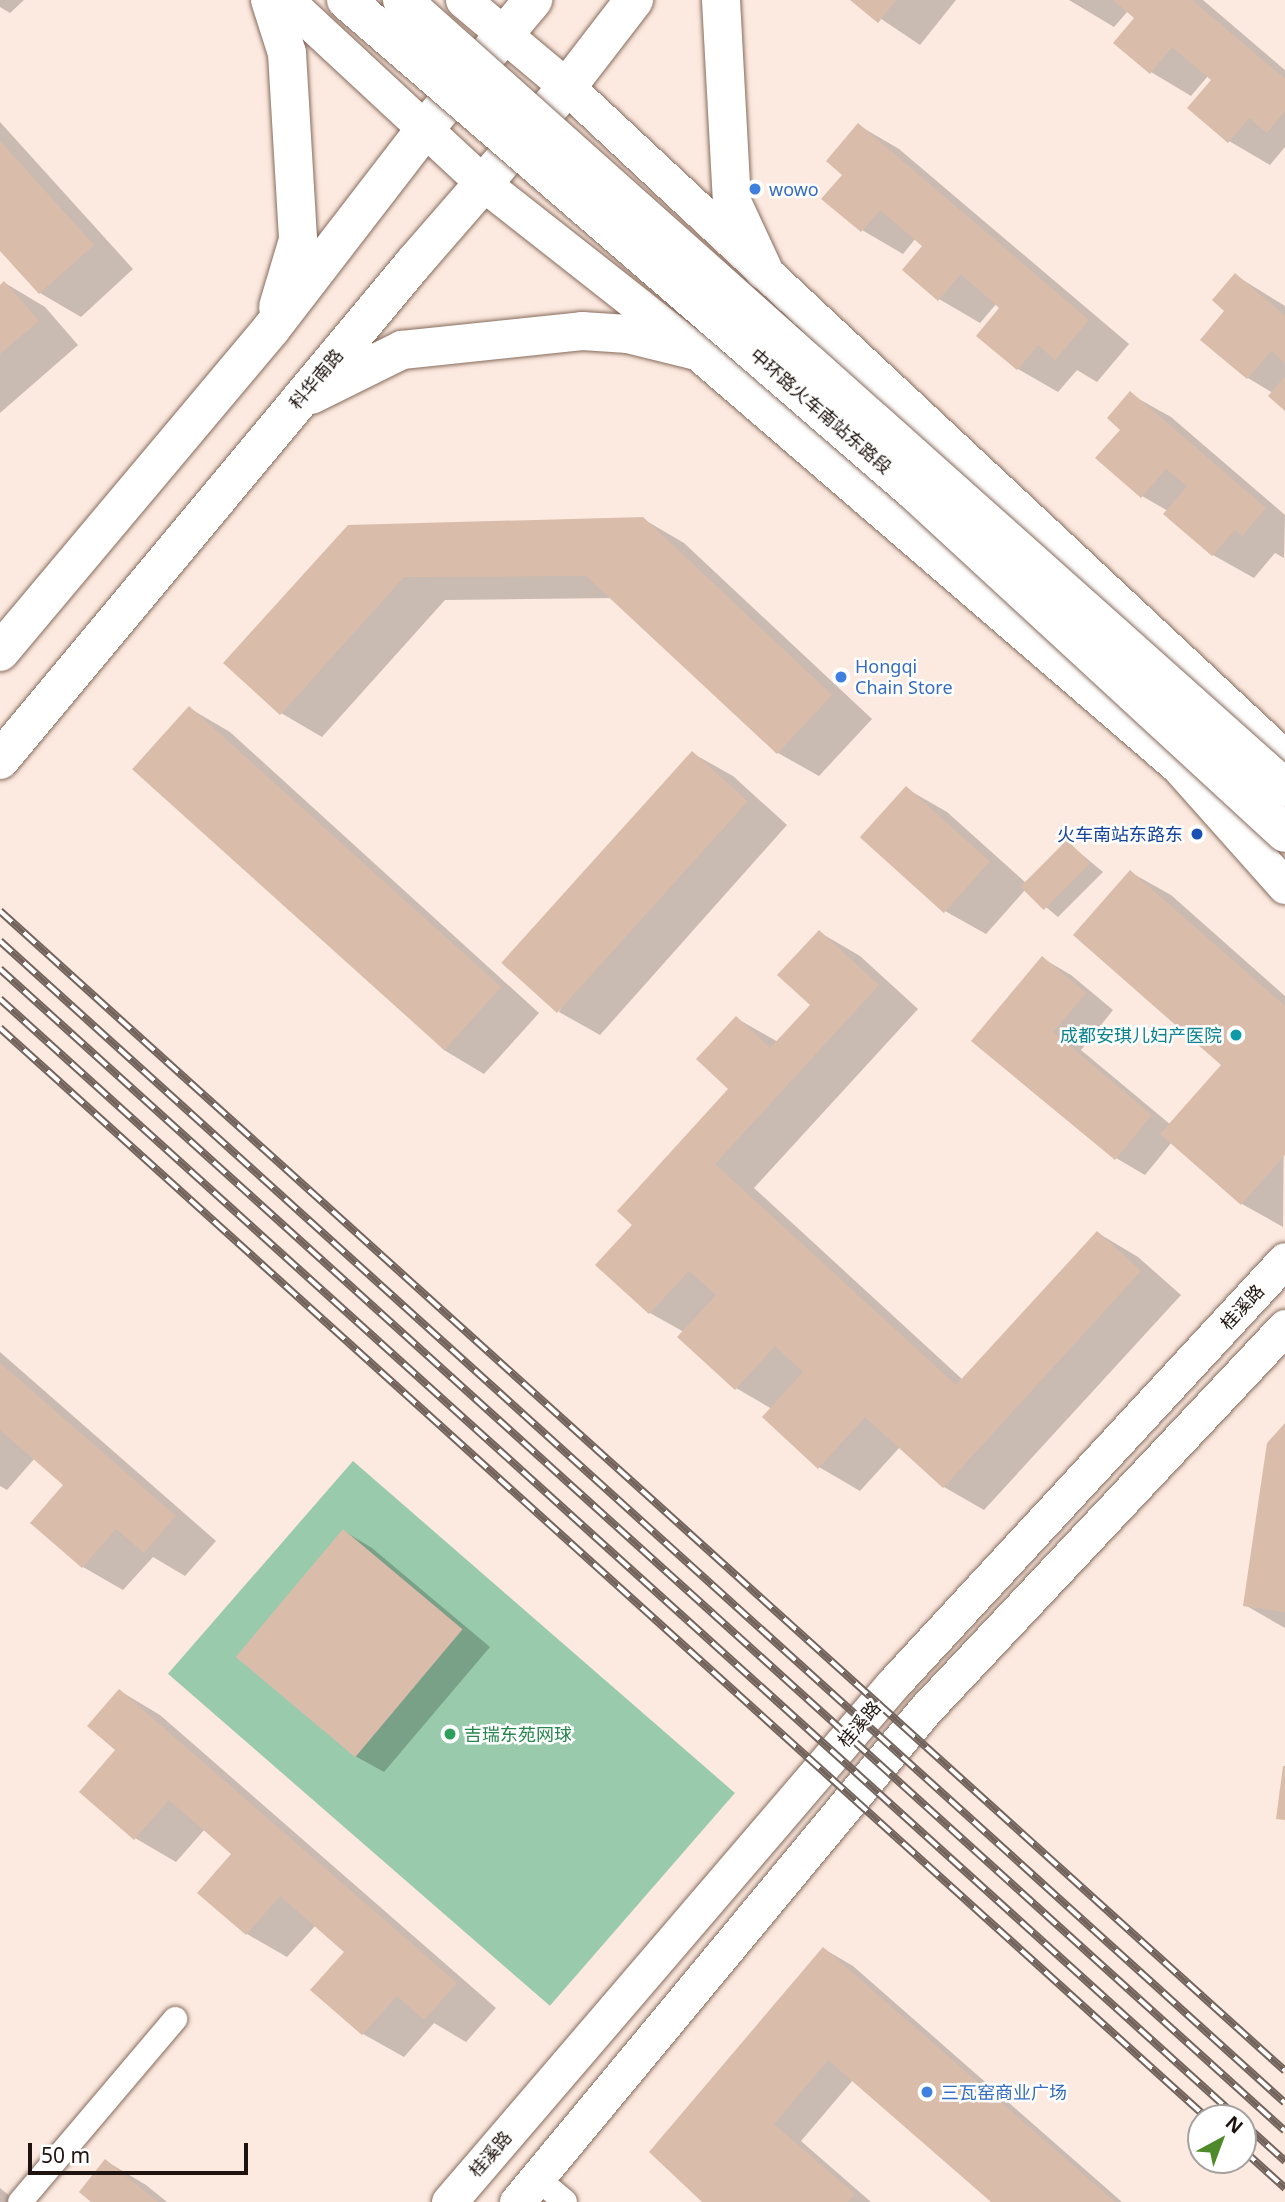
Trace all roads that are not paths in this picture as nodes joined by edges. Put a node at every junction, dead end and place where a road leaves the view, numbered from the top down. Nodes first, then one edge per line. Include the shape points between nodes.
1 (270, 0) edge
2 (286, 0) edge
3 (346, 0) edge
4 (402, 0) edge
5 (463, 0) edge
6 (533, 0) edge
7 (634, 0) edge
8 (721, 0) edge
9 (504, 35) junction
10 (567, 87) junction
11 (424, 130) junction
12 (484, 184) junction
13 (764, 271) junction
14 (271, 329) junction
15 (696, 351) junction
16 (297, 402) junction
17 (0, 652) edge
18 (1285, 758) edge
19 (0, 760) edge
20 (1285, 788) edge
21 (1285, 832) edge
22 (1285, 887) edge
23 (1285, 1260) edge
24 (1285, 1327) edge
25 (175, 2019) dead end
26 (528, 2190) edge
27 (20, 2202) edge
28 (449, 2202) edge
29 (565, 2202) edge

1 - 14 main road via 287,53 298,240
2 - 11 main road
3 - 21 main road, 中环路火车南站东路段, bridge via 915,492
4 - 20 main road, 中环路火车南站东路段, bridge
5 - 9 main road
6 - 9 main road
7 - 10 main road, 科华南路
8 - 13 main road via 732,202
9 - 10 main road
9 - 11 main road
10 - 12 main road, 科华南路
10 - 13 main road
11 - 12 main road
11 - 14 main road
12 - 15 main road
12 - 16 main road, 科华南路
13 - 18 main road
14 - 17 main road
15 - 16 main road via 628,334 582,331 402,350
15 - 22 main road via 1178,766
16 - 19 main road, 科华南路
23 - 28 main road, 桂溪路 via 894,1684
24 - 26 main road via 924,1711
25 - 27 street
26 - 29 street

